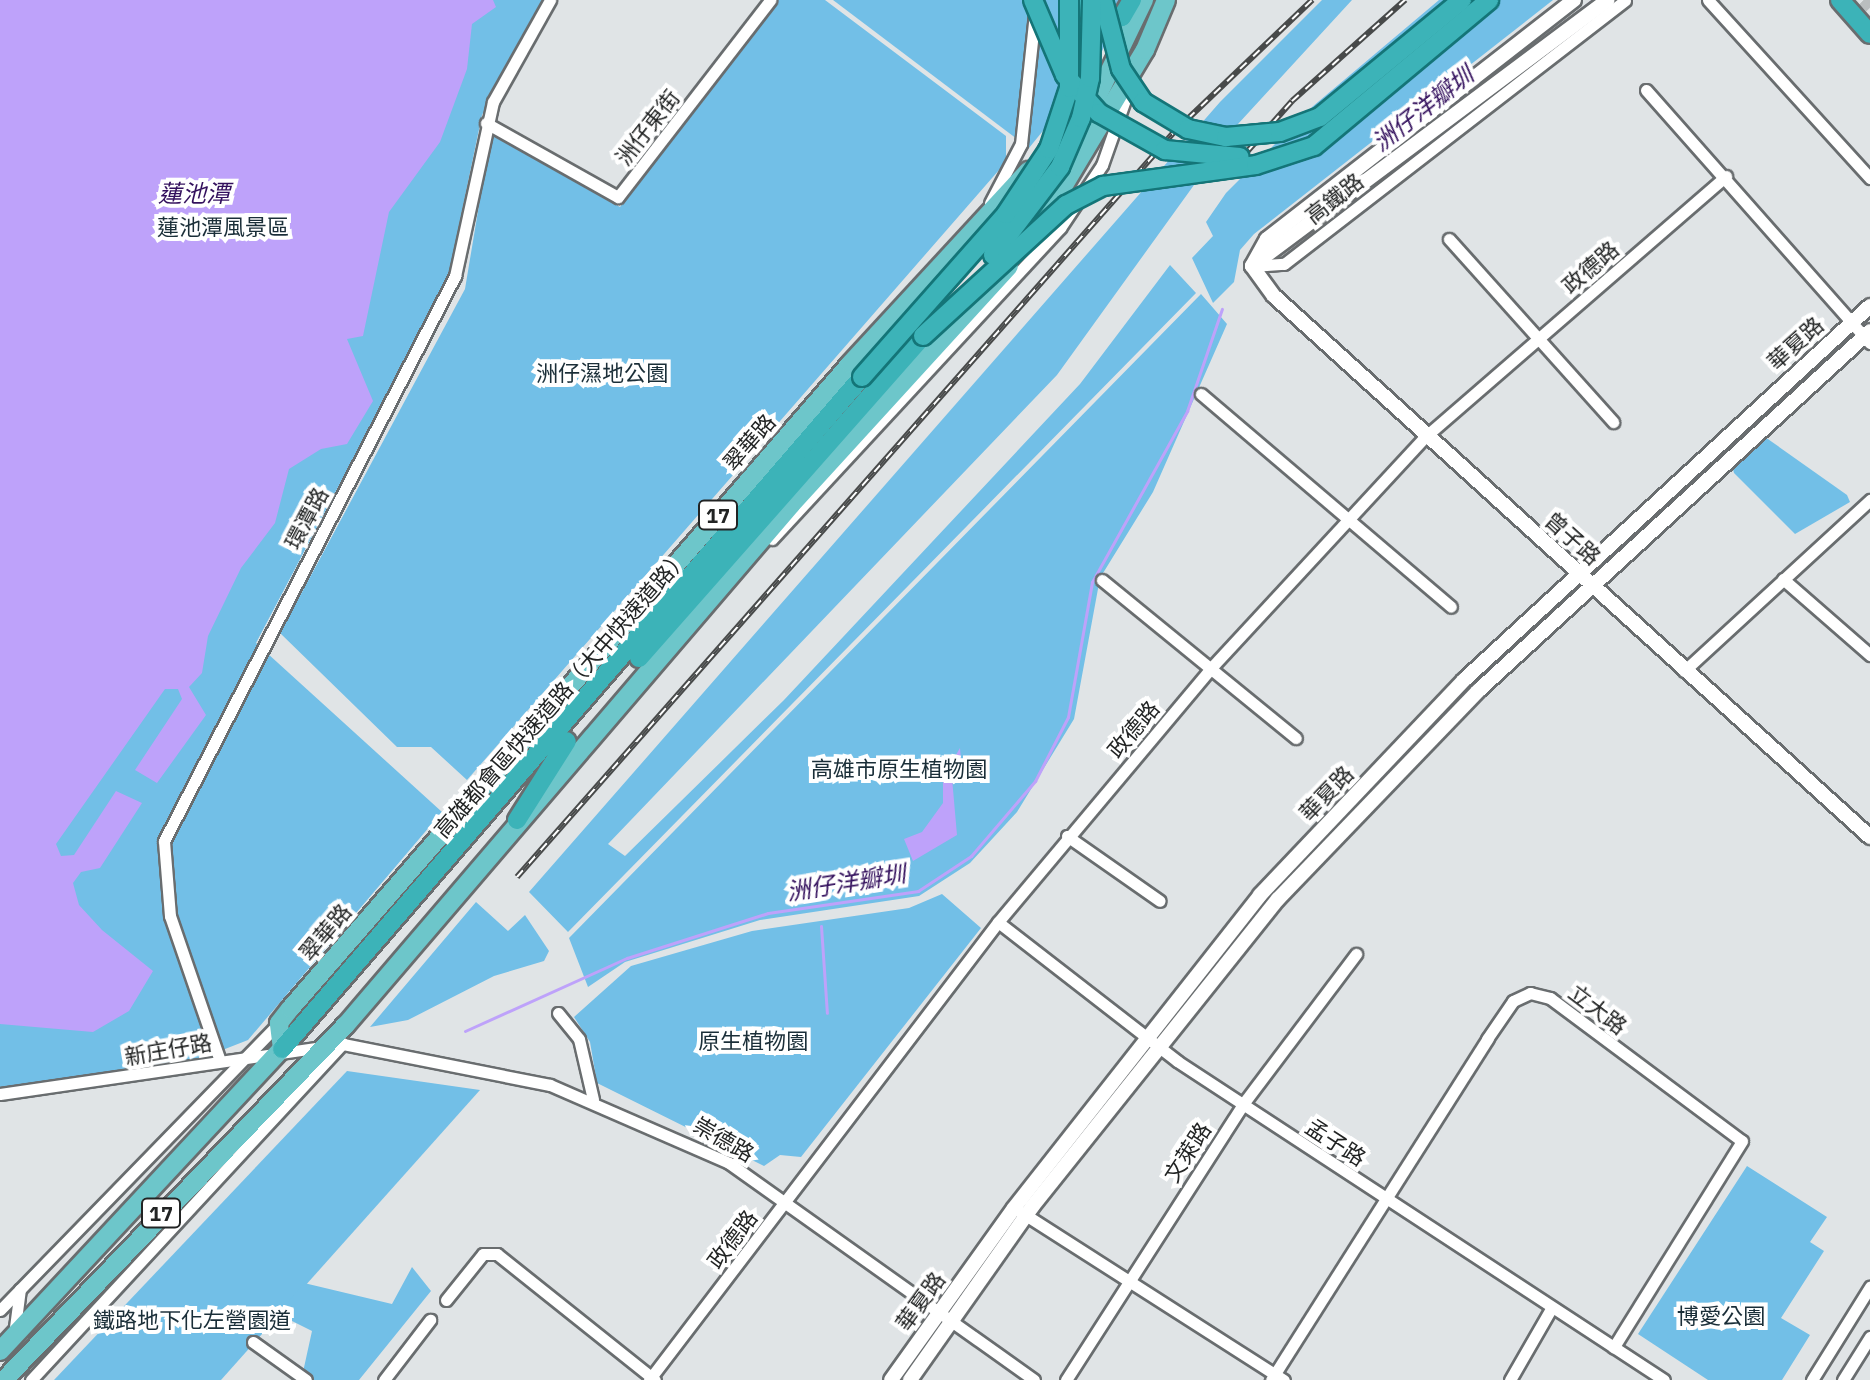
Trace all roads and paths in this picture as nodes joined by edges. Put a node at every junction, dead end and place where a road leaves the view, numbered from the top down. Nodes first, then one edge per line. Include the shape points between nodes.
1 (550, 0) edge
2 (770, 0) edge
3 (1035, 0) edge
4 (1069, 0) edge
5 (1081, 0) edge
6 (1092, 0) edge
7 (1103, 0) edge
8 (1132, 0) edge
9 (1144, 0) edge
10 (1166, 0) edge
11 (1462, 0) edge
12 (1475, 0) edge
13 (1489, 0) edge
14 (1574, 0) edge
15 (1607, 0) edge
16 (1625, 0) edge
17 (1708, 0) edge
18 (1830, 0) edge
19 (1840, 0) edge
20 (1855, 0) edge
21 (1870, 18) edge
22 (1870, 34) edge
23 (1870, 43) edge
24 (1646, 90) dead end
25 (486, 123) junction
26 (1726, 176) junction
27 (1870, 178) edge
28 (978, 224) junction
29 (1449, 239) dead end
30 (1252, 266) junction
31 (1870, 306) edge
32 (1851, 322) junction
33 (923, 336) junction
34 (1541, 336) junction
35 (1868, 337) edge
36 (1201, 394) dead end
37 (1613, 422) dead end
38 (1426, 436) junction
39 (1870, 500) edge
40 (1344, 521) junction
41 (1578, 573) junction
42 (1783, 579) junction
43 (1102, 580) dead end
44 (1592, 585) junction
45 (1451, 607) dead end
46 (1870, 655) edge
47 (1211, 668) junction
48 (1684, 671) junction
49 (1296, 738) dead end
50 (1399, 749) junction
51 (1412, 761) junction
52 (517, 820) junction
53 (1067, 836) junction
54 (1870, 837) edge
55 (1160, 901) dead end
56 (998, 922) junction
57 (1356, 954) dead end
58 (558, 1013) dead end
59 (279, 1023) junction
60 (344, 1035) junction
61 (1152, 1042) junction
62 (318, 1047) junction
63 (282, 1049) junction
64 (254, 1052) junction
65 (220, 1061) junction
66 (0, 1094) edge
67 (593, 1099) junction
68 (1243, 1104) junction
69 (787, 1199) junction
70 (1390, 1201) junction
71 (1020, 1212) junction
72 (1127, 1280) junction
73 (1870, 1287) edge
74 (20, 1288) junction
75 (446, 1300) dead end
76 (42, 1304) junction
77 (1552, 1307) junction
78 (17, 1309) junction
79 (0, 1312) edge
80 (943, 1318) junction
81 (430, 1320) dead end
82 (14, 1335) junction
83 (1870, 1337) edge
84 (253, 1342) dead end
85 (1614, 1347) junction
86 (0, 1351) edge
87 (1277, 1378) edge
88 (652, 1379) edge
89 (4, 1380) edge
90 (31, 1380) edge
91 (306, 1380) edge
92 (384, 1380) edge
93 (891, 1380) edge
94 (910, 1380) edge
95 (1034, 1380) edge
96 (1066, 1380) edge
97 (1510, 1380) edge
98 (1664, 1380) edge
99 (1812, 1380) edge
100 (1843, 1380) edge

1 - 25 street, 環潭路 via 507,71
2 - 25 street, 洲仔東街 via 618,197
3 - 12 highway, bridge via 1045,39 1079,95 1142,141 1204,158 1264,153 1326,128
3 - 28 street, 翠華路 via 1021,144
4 - 63 highway, 高雄都會區快速道路（大中快速道路）, bridge via 1069,88 1031,180 483,822
5 - 8 highway via 1092,18 1106,21 1122,17
6 - 33 highway, 高雄都會區快速道路（大中快速道路）, bridge via 1090,78 1060,167 1023,224
7 - 11 highway, bridge via 1121,69 1143,102 1188,129 1250,137 1333,109
9 - 28 main road, 翠華路 / 17 via 1098,95
10 - 52 main road, 17 via 1145,50 1023,251 791,505 751,559
13 - 33 highway, bridge via 1314,146 1256,165 1118,182 1066,205
14 - 30 street, 高鐵路 via 1267,239
15 - 30 street, 高鐵路
16 - 30 street, 高鐵路 via 1284,264
17 - 27 street
18 - 23 street
19 - 22 highway
20 - 21 highway
24 - 26 street
25 - 65 street, 環潭路 via 455,276 164,841 170,916
26 - 32 street
26 - 34 street, 政德路
28 - 59 main road, 翠華路 / 17
29 - 34 street
30 - 38 street, 曾子路 via 1267,290
31 - 32 street, 華夏路
32 - 35 street
32 - 41 street, 華夏路
33 - 52 highway, 高雄都會區快速道路（大中快速道路） via 584,720
34 - 37 street
34 - 38 street, 政德路
35 - 44 street, 華夏路
36 - 40 street
38 - 40 street, 政德路
38 - 41 street, 曾子路
39 - 42 street
40 - 45 street
40 - 47 street, 政德路
41 - 44 street, 曾子路
41 - 50 street, 華夏路
42 - 46 street
42 - 48 street
43 - 47 street
44 - 48 street, 曾子路
44 - 51 street, 華夏路
47 - 49 street
47 - 53 street, 政德路
48 - 54 street, 曾子路
50 - 51 street
50 - 61 street, 華夏路 via 1260,895
51 - 61 street, 華夏路 via 1261,917
52 - 60 main road, 17
53 - 55 street
53 - 56 street, 政德路
56 - 61 street, 孟子路
56 - 69 street, 政德路
57 - 68 street, 文萊路
58 - 67 street via 579,1039
59 - 63 main road
59 - 64 street, 翠華路
60 - 62 main road, 17
60 - 67 street, 崇德路 via 491,1068
60 - 90 street
61 - 68 street, 孟子路
61 - 71 street, 華夏路
62 - 63 street, 新庄仔路
62 - 89 main road, 17
63 - 64 street, 新庄仔路
63 - 76 main road, 17
64 - 65 street, 新庄仔路
64 - 74 street, 翠華路
65 - 66 street, 新庄仔路
67 - 69 street, 崇德路 via 681,1137
68 - 70 street, 孟子路
68 - 72 street, 文萊路
69 - 80 street, 崇德路
69 - 88 street, 政德路
70 - 77 street, 孟子路
70 - 85 street, 立大路 via 1513,1001 1530,993 1550,998 1742,1141
70 - 87 street, 立大路
71 - 72 street
71 - 80 street, 華夏路
72 - 87 street
72 - 96 street, 文萊路
73 - 99 street
74 - 78 street
74 - 79 street, 翠華路
75 - 88 street via 483,1254 497,1254
76 - 78 street
76 - 82 main road, 17
77 - 85 street, 孟子路
77 - 97 street
78 - 79 street
78 - 82 street
80 - 93 street, 華夏路
80 - 94 street, 華夏路
80 - 95 street, 崇德路
81 - 92 street
82 - 86 main road, 17
83 - 100 street
84 - 91 street
85 - 98 street, 孟子路

